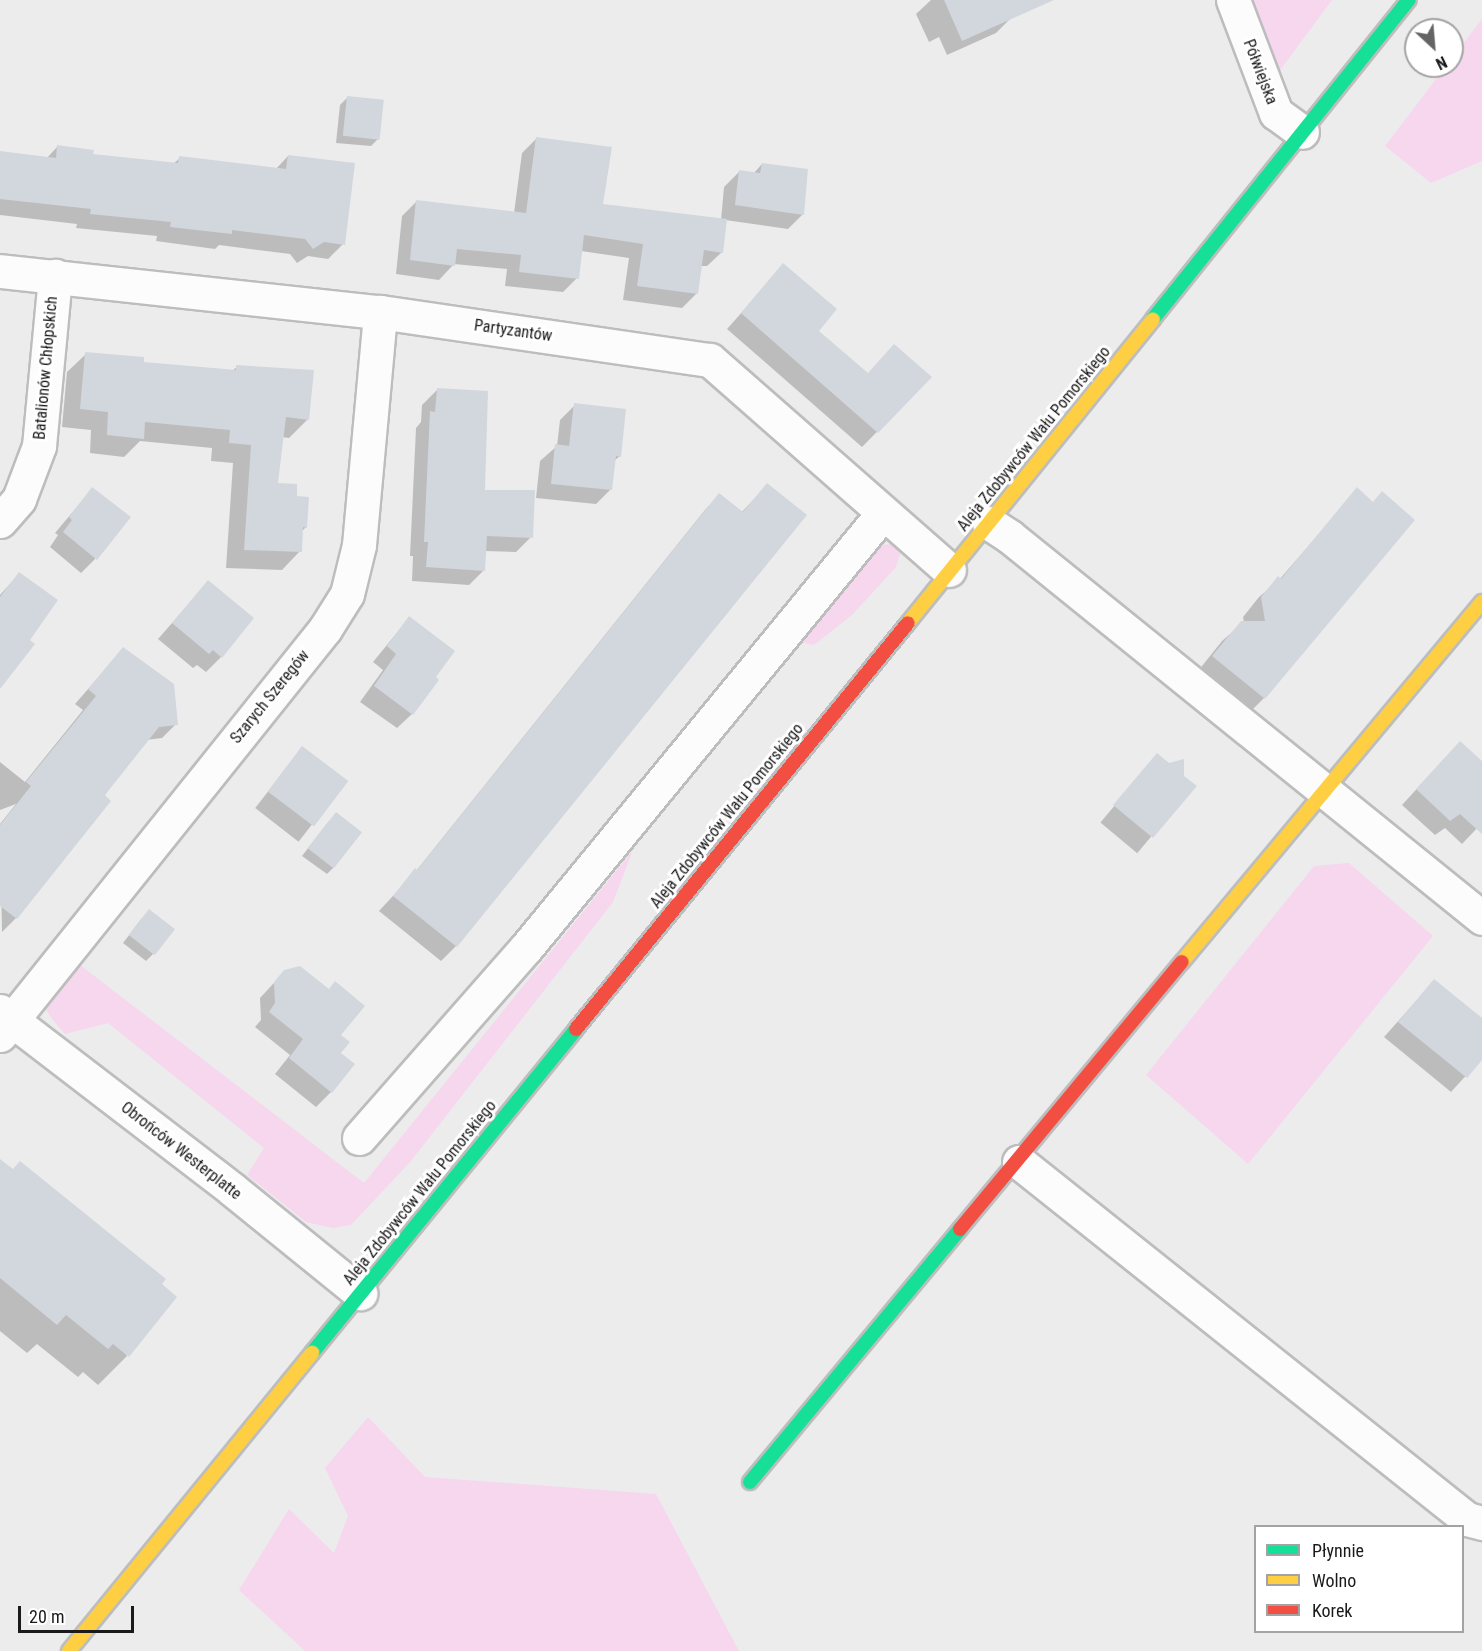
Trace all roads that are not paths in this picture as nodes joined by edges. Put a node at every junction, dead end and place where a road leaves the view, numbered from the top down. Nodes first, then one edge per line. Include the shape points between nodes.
1 (1233, 0) edge
2 (1409, 0) edge
3 (1302, 132) junction
4 (0, 271) edge
5 (55, 276) junction
6 (380, 312) junction
7 (883, 513) junction
8 (0, 521) edge
9 (988, 523) junction
10 (949, 570) junction
11 (1482, 602) edge
12 (1325, 789) junction
13 (1482, 918) edge
14 (4, 1022) edge
15 (359, 1138) dead end
16 (1019, 1162) junction
17 (360, 1293) junction
18 (750, 1482) dead end
19 (1482, 1523) edge
20 (69, 1651) edge

1 - 3 street, Półwiejska via 1276,113
2 - 3 main road, Aleja Zdobywców Wału Pomorskiego
3 - 9 main road, Aleja Zdobywców Wału Pomorskiego
4 - 5 street, Partyzantów
5 - 6 street, Partyzantów
5 - 8 street, Batalionów Chłopskich via 39,446 19,499
6 - 7 street, Partyzantów via 710,360
6 - 14 street, Szarych Szeregów via 359,545 346,594 326,629
7 - 10 street, Partyzantów
7 - 15 street via 526,948
9 - 10 main road, Aleja Zdobywców Wału Pomorskiego
9 - 12 street
10 - 17 main road, Aleja Zdobywców Wału Pomorskiego
11 - 12 main road
12 - 13 street
12 - 16 main road
14 - 17 street, Obrońców Westerplatte via 233,1190
16 - 18 main road
16 - 19 street via 1467,1519
17 - 20 main road, Aleja Zdobywców Wału Pomorskiego

